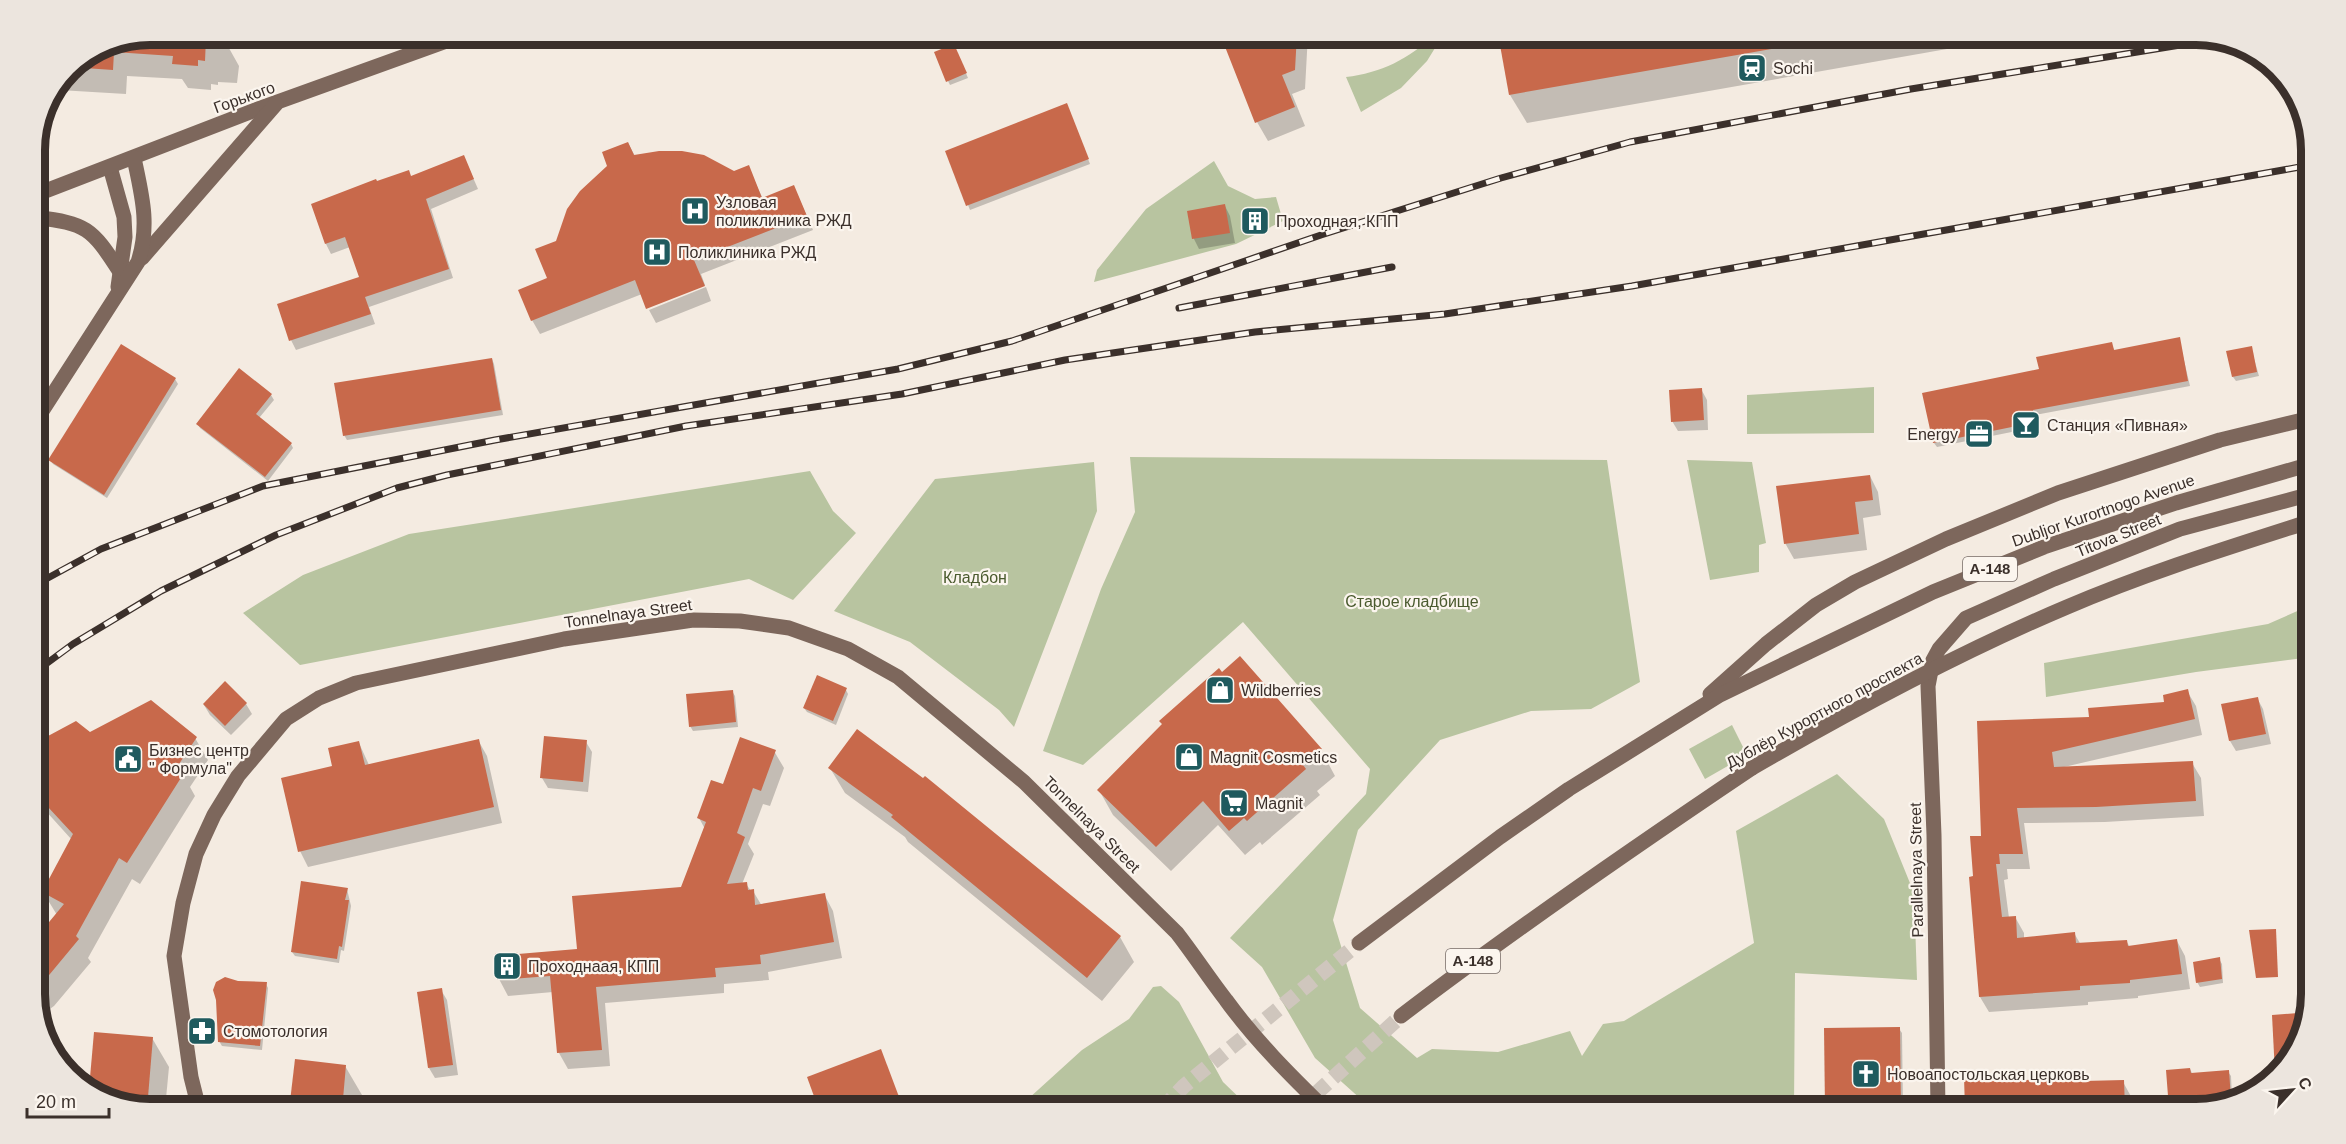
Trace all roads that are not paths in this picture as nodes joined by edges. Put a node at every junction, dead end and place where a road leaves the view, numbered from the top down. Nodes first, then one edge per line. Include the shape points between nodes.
1 (436, 45) edge
2 (277, 103) junction
3 (134, 158) junction
4 (110, 167) junction
5 (45, 191) edge
6 (45, 219) edge
7 (138, 262) junction
8 (120, 272) junction
9 (117, 293) junction
10 (45, 407) edge
11 (2301, 420) edge
12 (2301, 467) edge
13 (2301, 497) edge
14 (2301, 524) edge
15 (1949, 635) joint
16 (1685, 716) junction
17 (1359, 943) tunnel mouth
18 (1401, 1016) tunnel mouth
19 (197, 1099) edge
20 (1314, 1099) edge
21 (1938, 1099) edge

1 - 2 main road, Горького
2 - 3 main road, Горького
2 - 7 main road
3 - 4 main road, Горького
3 - 7 main road via 145,226
4 - 5 main road, Горького
4 - 8 main road via 124,217
6 - 8 main road via 65,221 95,236
7 - 9 main road
8 - 9 main road
9 - 10 main road
11 - 16 main road, А-148 via 2220,440 2058,493 1946,538 1816,605
12 - 16 main road, Dubljor Kurortnogo Avenue / А-148 via 2044,547 1901,607
13 - 15 main road, Titova Street via 2180,529 1988,607 1966,618
14 - 18 main road, Дублёр Курортного проспекта / А-148, bridge via 2069,606 1864,705 1752,768 1612,862
15 - 21 main road, Parallelnaya Street via 1933,660 1928,686
16 - 17 main road, А-148 via 1500,837
19 - 20 main road, Tonnelnaya Street via 174,956 183,903 196,854 214,815 237,776 286,719 319,698 356,684 564,639 693,620 789,628 848,649 898,676 1024,782 1177,933 1226,1001

